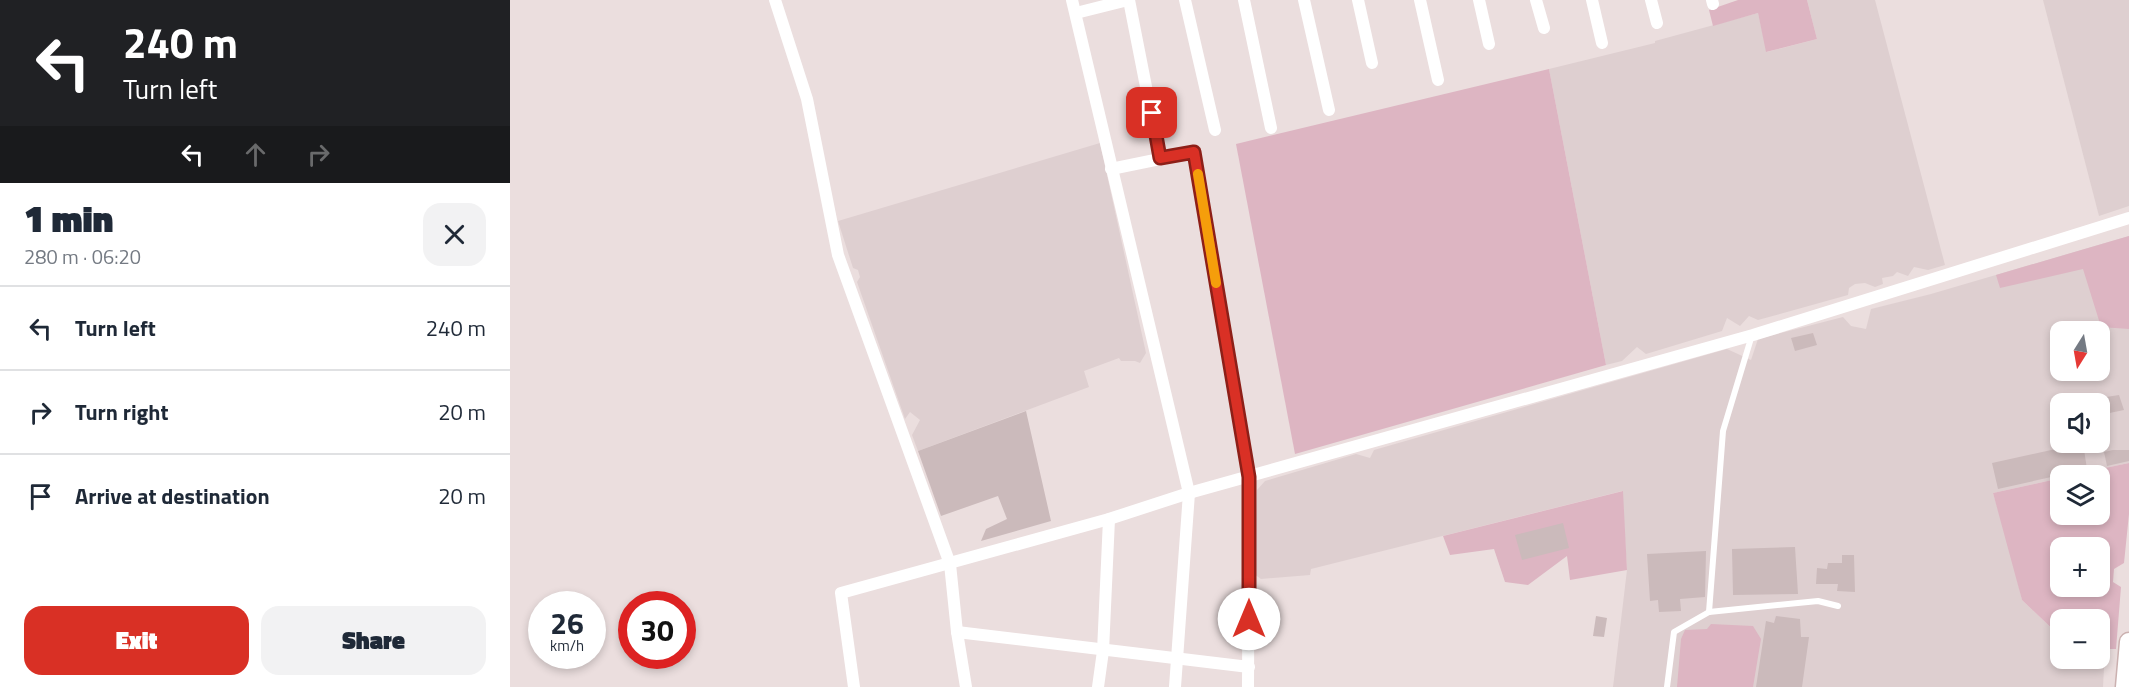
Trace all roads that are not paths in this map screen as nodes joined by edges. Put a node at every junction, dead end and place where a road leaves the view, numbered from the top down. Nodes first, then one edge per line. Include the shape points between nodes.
1 (775, 0) edge
2 (1072, 0) edge
3 (1129, 0) edge
4 (1185, 0) edge
5 (1245, 0) edge
6 (1304, 0) edge
7 (1358, 0) edge
8 (1420, 0) edge
9 (1479, 0) edge
10 (1536, 0) edge
11 (1592, 0) edge
12 (1651, 0) edge
13 (1076, 14) junction
14 (1657, 23) dead end
15 (1544, 28) dead end
16 (1602, 43) dead end
17 (1489, 44) dead end
18 (1372, 63) dead end
19 (1438, 80) dead end
20 (1329, 110) dead end
21 (1271, 128) dead end
22 (1215, 130) dead end
23 (1160, 158) junction
24 (1111, 169) junction
25 (2129, 218) edge
26 (1753, 335) junction
27 (1249, 477) junction
28 (1189, 494) junction
29 (1109, 519) junction
30 (950, 564) junction
31 (1838, 606) dead end
32 (1709, 612) junction
33 (957, 632) junction
34 (2129, 642) edge
35 (1103, 651) junction
36 (1176, 659) junction
37 (1249, 667) junction
38 (854, 687) edge
39 (971, 687) edge
40 (1098, 687) edge
41 (1175, 687) edge
42 (1248, 687) edge
43 (1667, 687) edge
44 (2124, 687) edge

1 - 30 street via 807,99 838,255
2 - 13 street
3 - 13 street
3 - 23 street
4 - 22 street
5 - 21 street
6 - 20 street
7 - 18 street
8 - 19 street
9 - 17 street
10 - 15 street
11 - 16 street
12 - 14 street
13 - 24 street
23 - 24 street
23 - 27 street via 1194,152
24 - 28 street
25 - 26 street
26 - 27 street
26 - 32 lane via 1724,431
27 - 28 street
27 - 37 street
28 - 29 street
28 - 36 street
29 - 30 street
29 - 35 street
30 - 33 street
30 - 38 street via 841,592
31 - 32 lane via 1818,601
32 - 43 lane via 1674,633
33 - 35 street
33 - 39 street
34 - 44 street
35 - 36 street
35 - 40 street
36 - 37 street
36 - 41 street
37 - 42 street

